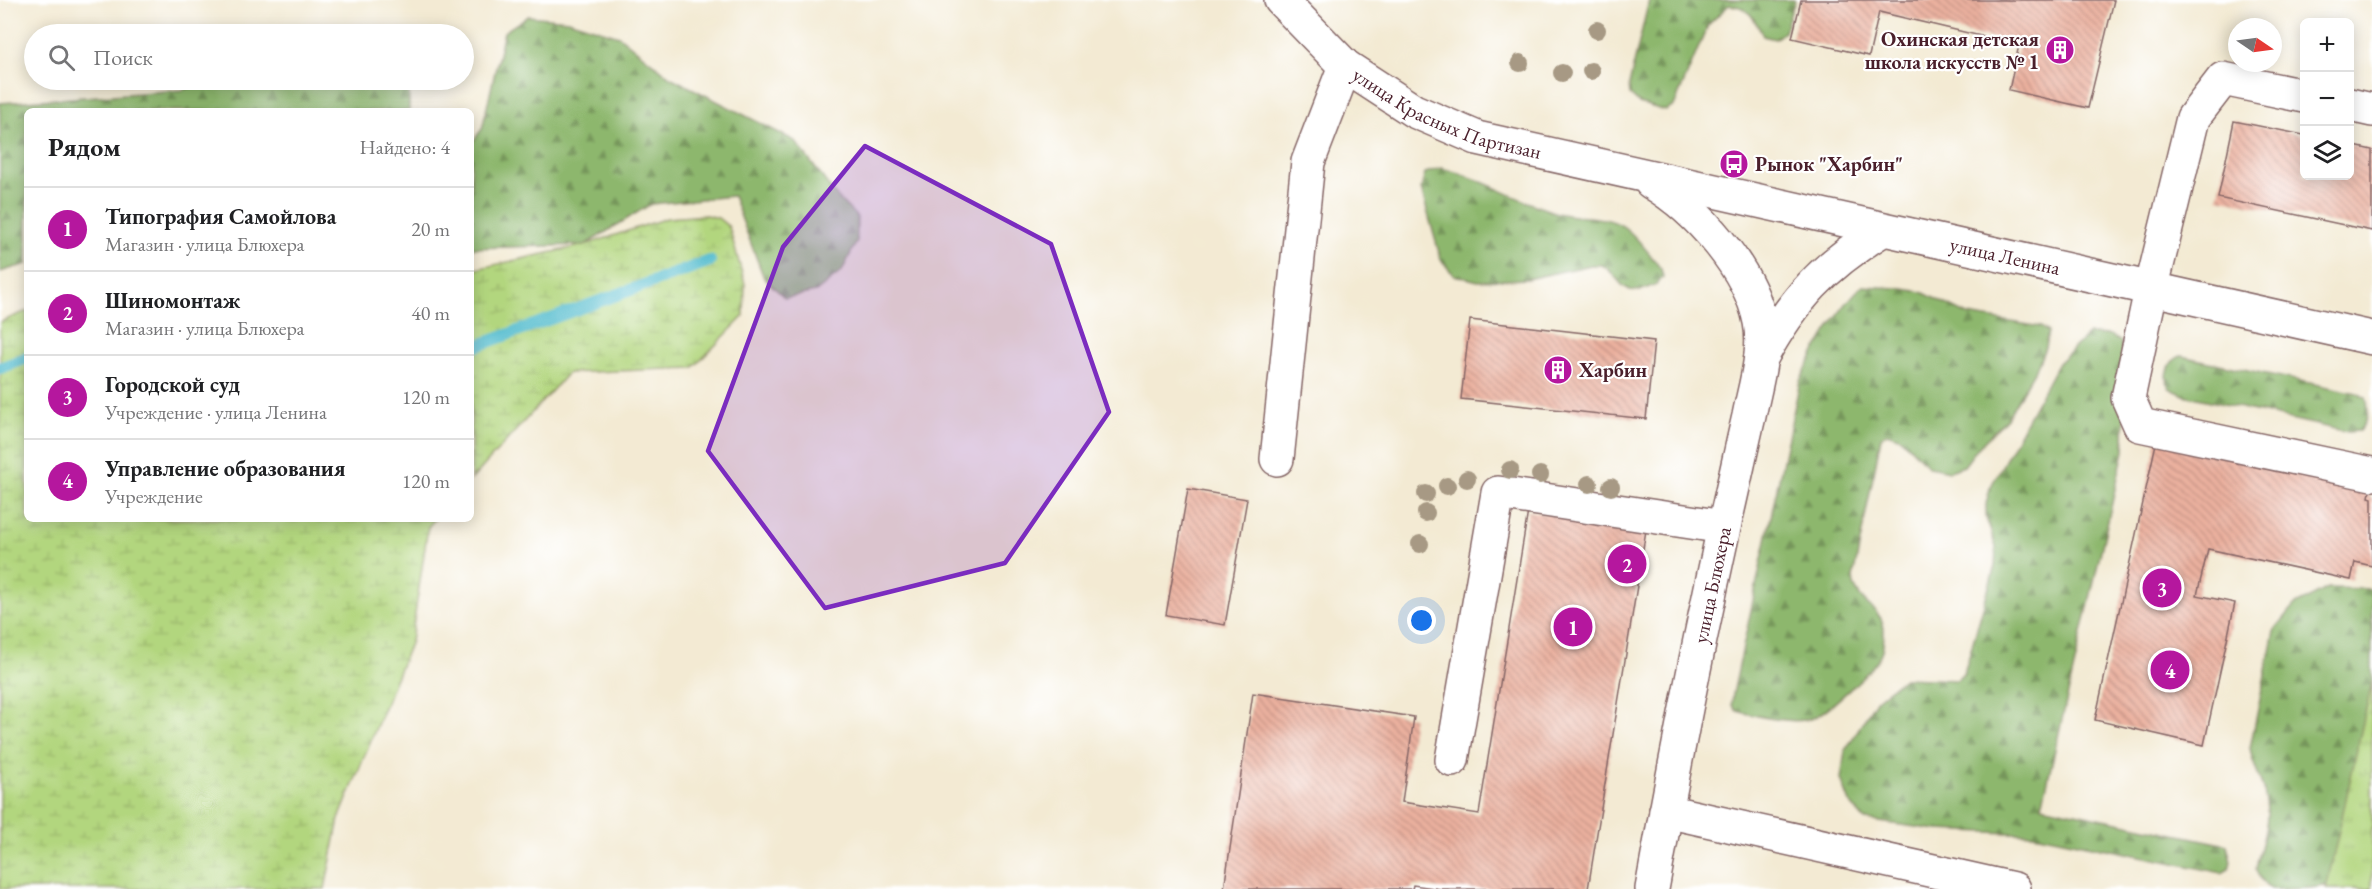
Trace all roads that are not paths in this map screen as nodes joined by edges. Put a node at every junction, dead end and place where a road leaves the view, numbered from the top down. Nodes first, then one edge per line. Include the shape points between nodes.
1 (1281, 0) edge
2 (1345, 66) junction
3 (2300, 95) edge
4 (2354, 106) edge
5 (2372, 110) edge
6 (1640, 175) junction
7 (1882, 230) junction
8 (2151, 290) junction
9 (2372, 338) edge
10 (1761, 358) junction
11 (1277, 459) dead end
12 (2372, 474) edge
13 (1724, 527) junction
14 (1452, 759) dead end
15 (1666, 811) junction
16 (1652, 889) edge
17 (2014, 889) edge

1 - 2 street, улица Красных Партизан
2 - 6 street, улица Красных Партизан via 1414,111 1477,138
2 - 11 street via 1308,162
3 - 8 street via 2223,79 2193,118
4 - 5 street
6 - 7 street, улица Ленина
6 - 10 street, улица Блюхера via 1667,191 1721,244 1754,298 1761,324
7 - 8 street, улица Ленина
7 - 10 street via 1832,264 1809,286
8 - 9 street, улица Ленина
8 - 12 street via 2128,398 2140,425
10 - 13 street, улица Блюхера
13 - 14 street via 1498,493
13 - 15 street, улица Блюхера
15 - 16 street, улица Блюхера
15 - 17 street

